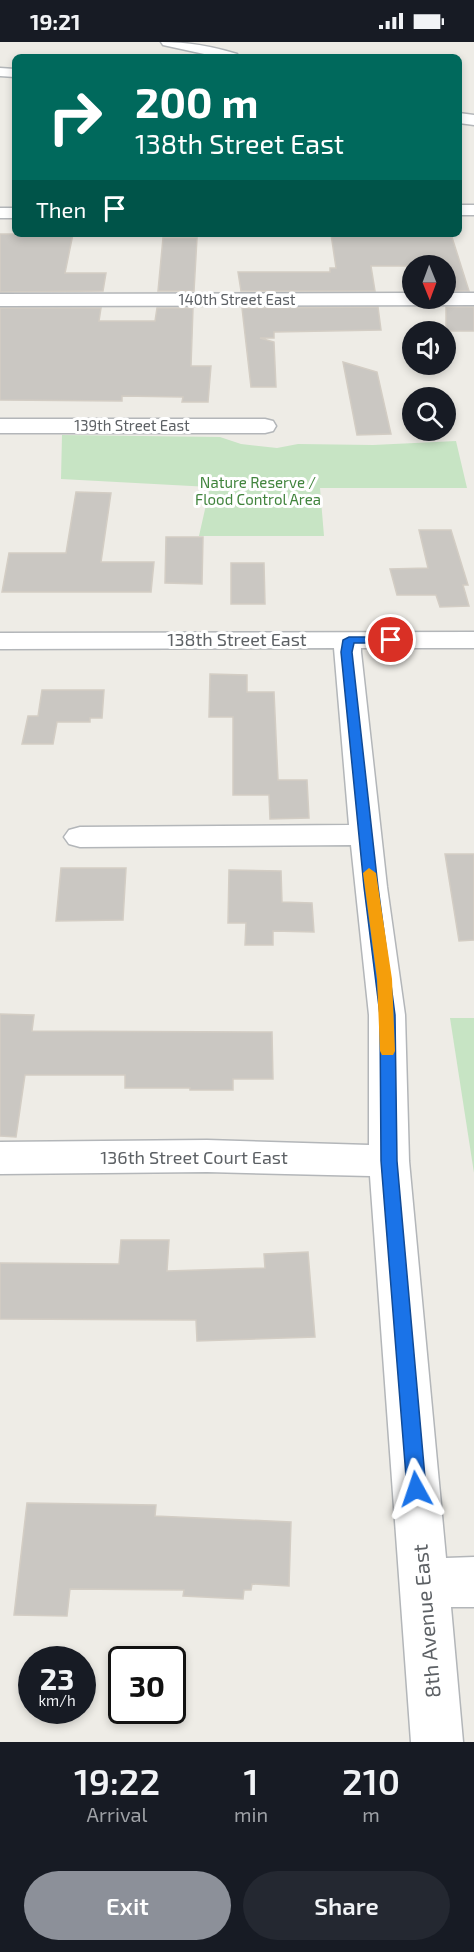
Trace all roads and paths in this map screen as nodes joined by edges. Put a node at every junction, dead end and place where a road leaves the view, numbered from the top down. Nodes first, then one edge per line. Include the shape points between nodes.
1 (168, 42) edge
2 (223, 54) edge
3 (0, 300) edge
4 (474, 300) edge
5 (0, 426) edge
6 (265, 426) dead end
7 (349, 640) junction
8 (474, 640) edge
9 (0, 641) edge
10 (365, 835) junction
11 (80, 837) dead end
12 (0, 1158) edge
13 (389, 1161) junction
14 (474, 1582) edge
15 (424, 1583) junction
16 (437, 1742) edge

1 - 2 street
3 - 4 street, 140th Street East
5 - 6 street, 139th Street East
7 - 8 street, 138th Street East
7 - 9 street, 138th Street East
7 - 10 street, 8th Avenue East
10 - 11 street
10 - 13 street, 8th Avenue East via 387,1015
12 - 13 street, 136th Street Court East via 207,1156
13 - 15 street, 8th Avenue East
14 - 15 street
15 - 16 street, 8th Avenue East

